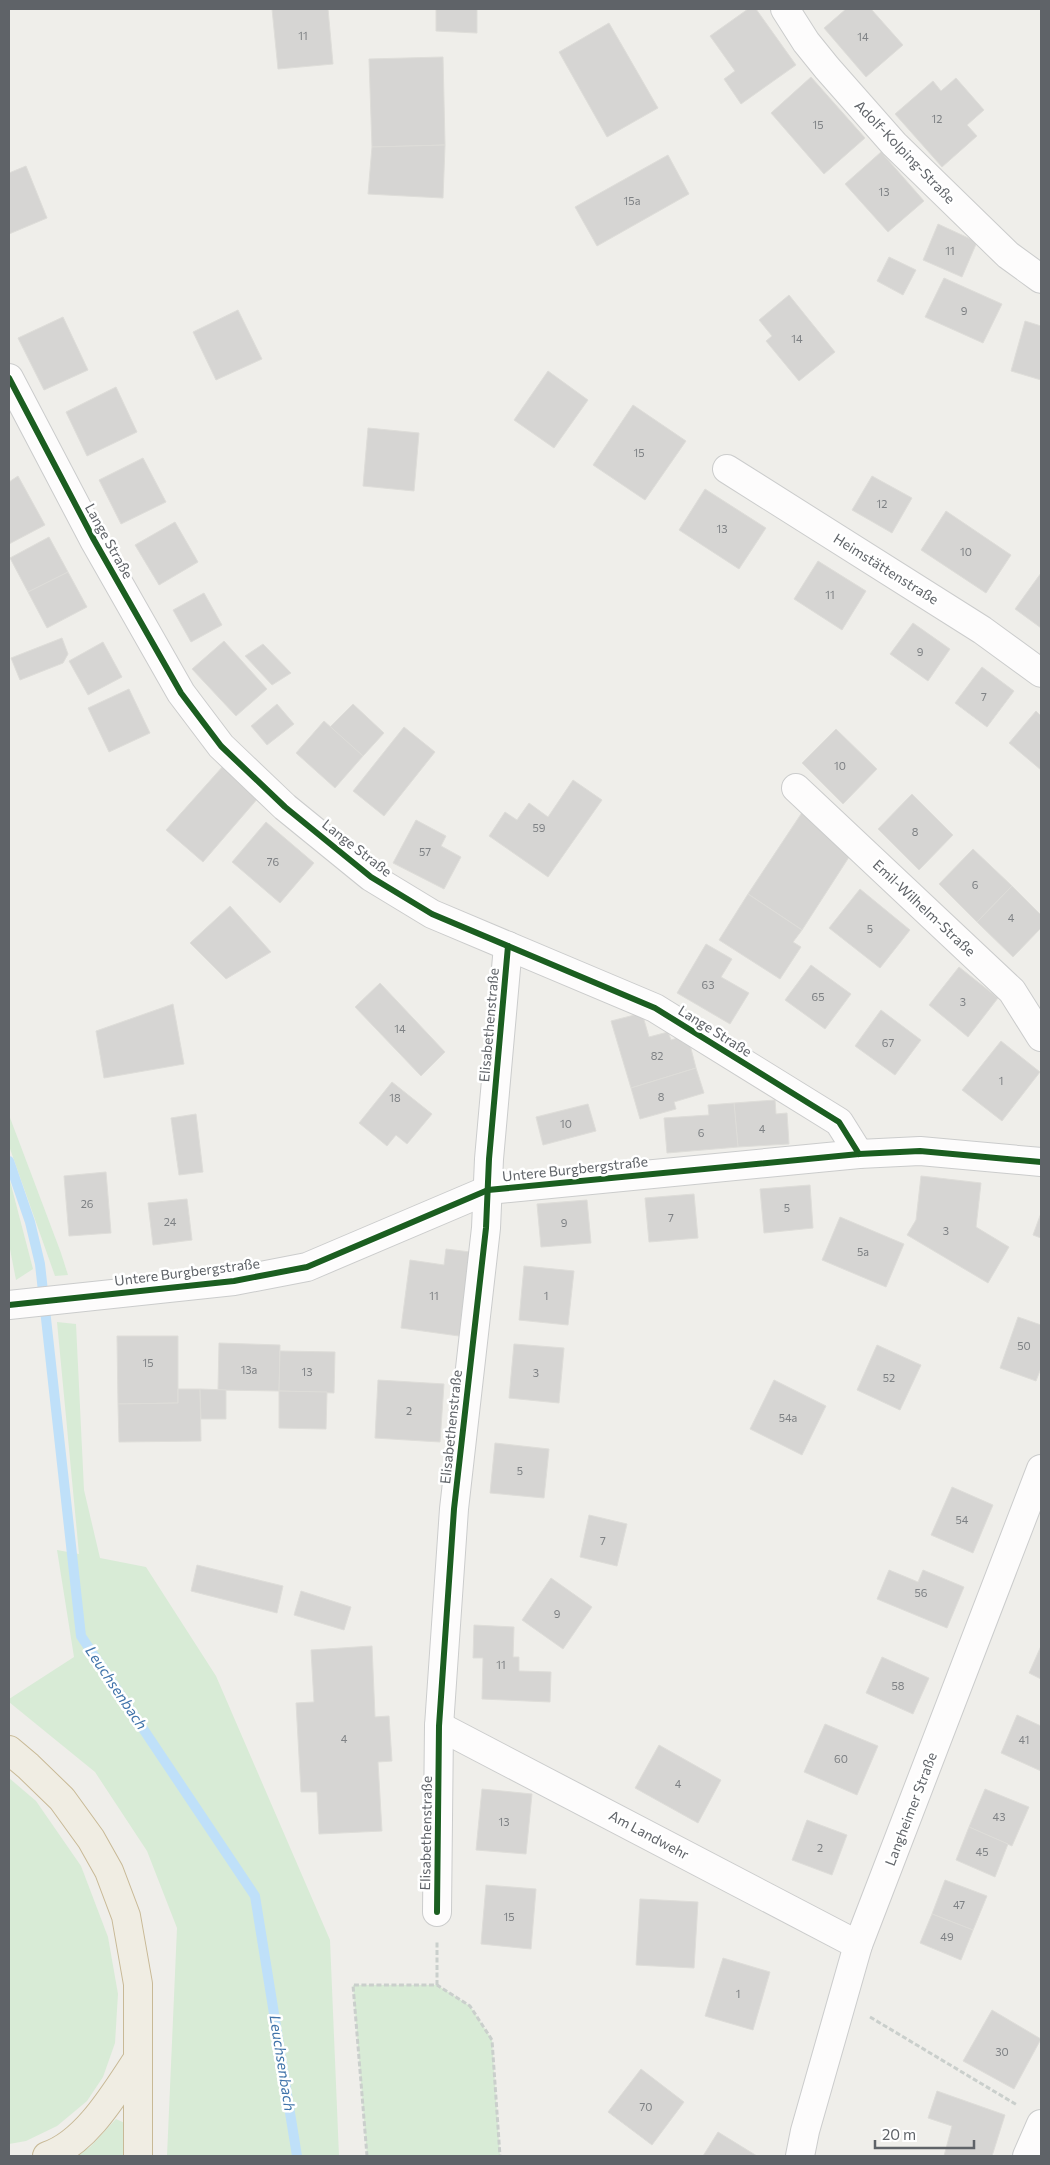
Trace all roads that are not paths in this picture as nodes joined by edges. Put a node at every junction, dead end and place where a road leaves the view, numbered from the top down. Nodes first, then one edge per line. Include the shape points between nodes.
1 (785, 9) edge
2 (1041, 279) edge
3 (9, 378) edge
4 (727, 469) dead end
5 (1041, 673) edge
6 (796, 788) dead end
7 (508, 946) junction
8 (1041, 1037) edge
9 (859, 1154) junction
10 (1041, 1162) edge
11 (488, 1190) junction
12 (17, 1304) edge
13 (1041, 1469) edge
14 (439, 1726) junction
15 (9, 1750) edge
16 (437, 1912) road end
17 (858, 1945) junction
18 (137, 2060) junction
19 (1033, 2116) edge
20 (47, 2156) edge
21 (138, 2156) edge
22 (800, 2156) edge
23 (1027, 2156) edge

1 - 2 street, Adolf-Kolping-Straße via 806,42 894,144 1008,255
3 - 7 street, Lange Straße via 94,540 181,693 222,746 285,807 371,877 432,914
4 - 5 street, Heimstättenstraße via 982,630
6 - 8 street, Emil-Wilhelm-Straße via 1012,991
7 - 9 street, Lange Straße via 655,1008 839,1122
7 - 11 street, Elisabethenstraße via 488,1159
9 - 10 street, Untere Burgbergstraße via 920,1152
9 - 11 street, Untere Burgbergstraße
11 - 12 street, Untere Burgbergstraße via 307,1267 234,1281
11 - 14 street, Elisabethenstraße via 454,1510
13 - 17 street, Langheimer Straße
14 - 16 street, Elisabethenstraße
14 - 17 street, Am Landwehr
15 - 18 highway via 62,1799 91,1839 108,1871 126,1916 138,1984
17 - 22 street, Langheimer Straße
18 - 20 highway via 110,2102 83,2132 59,2152
18 - 21 highway
19 - 23 street

